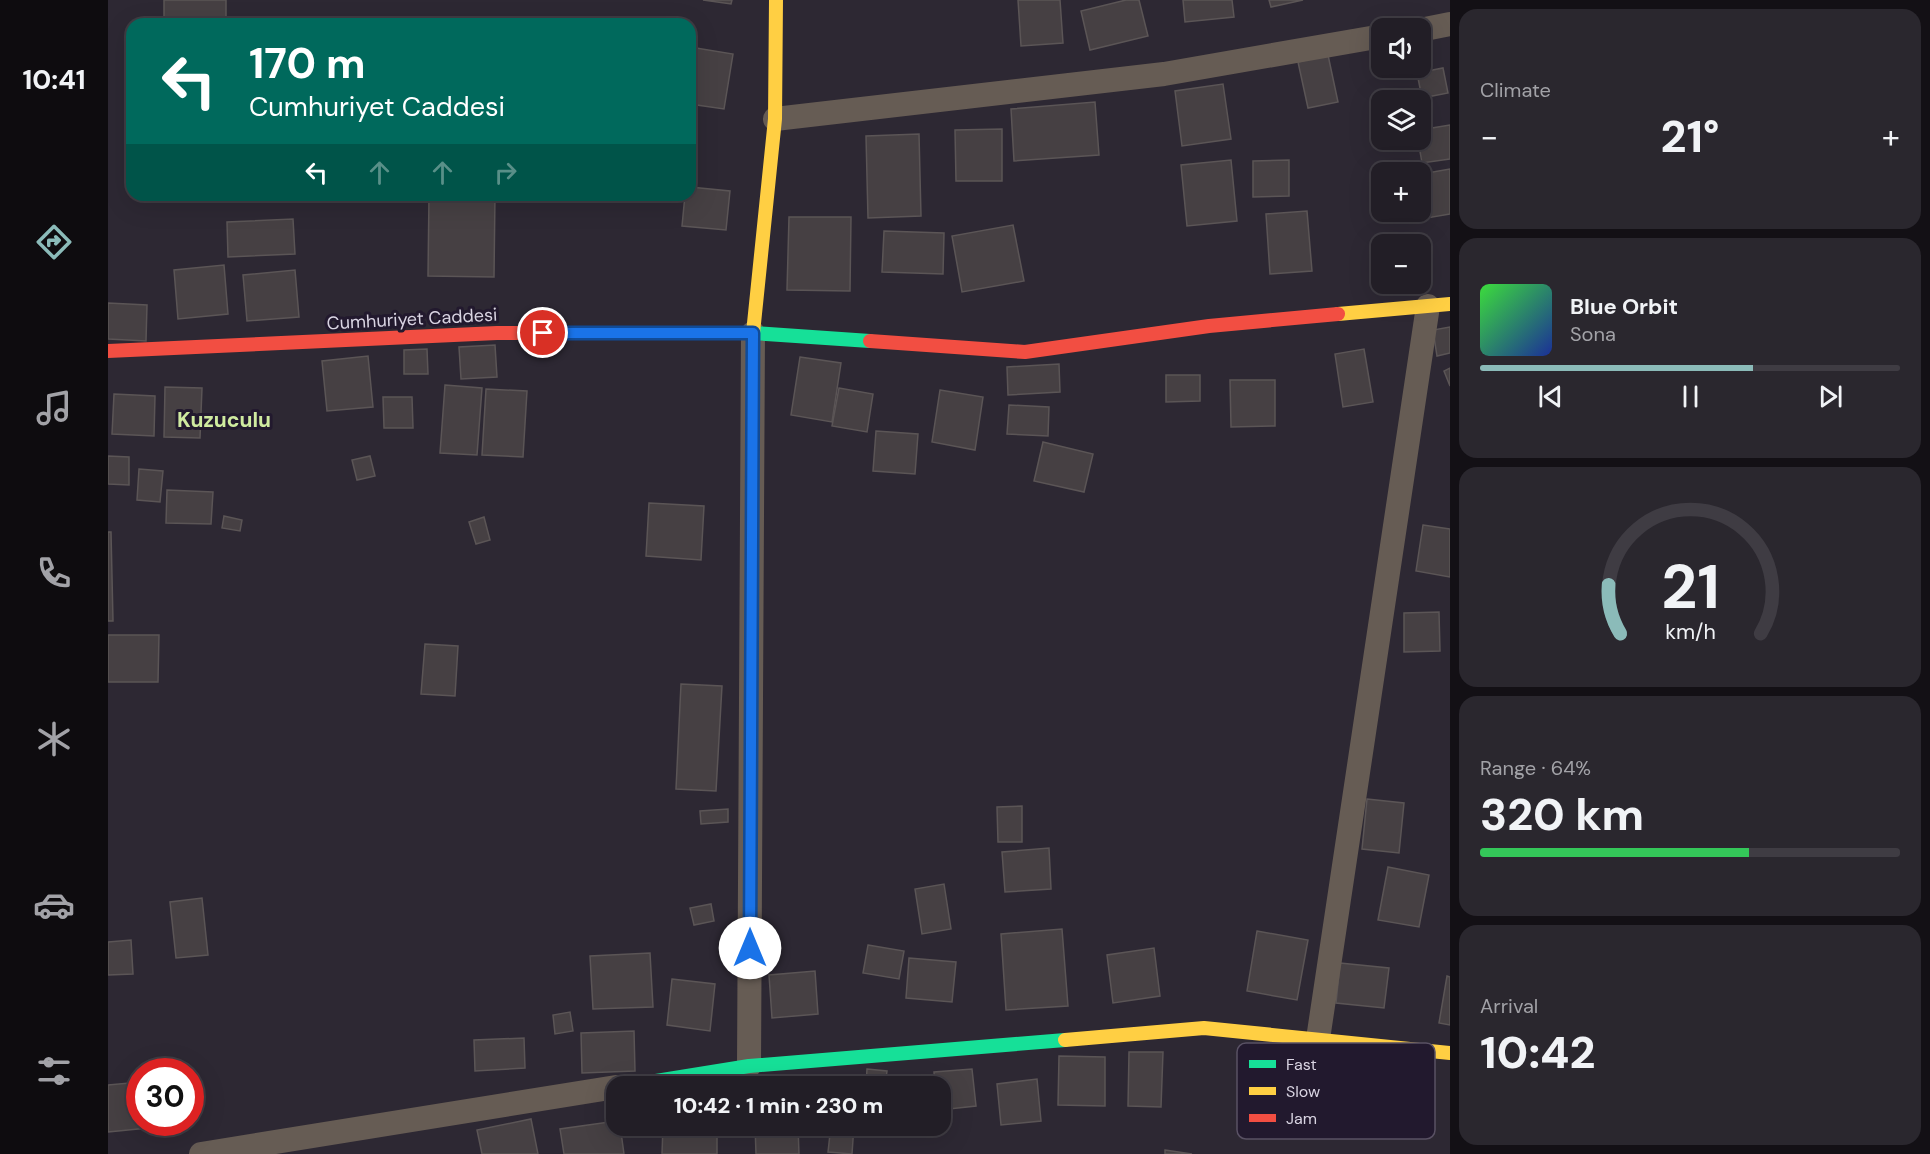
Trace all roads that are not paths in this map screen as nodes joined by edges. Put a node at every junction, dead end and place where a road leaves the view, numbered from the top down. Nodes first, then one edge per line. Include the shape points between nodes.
1 (776, 0) edge
2 (1450, 24) edge
3 (1431, 28) edge
4 (1371, 38) edge
5 (775, 119) junction
6 (1439, 305) edge
7 (753, 333) junction
8 (108, 351) edge
9 (1318, 1039) junction
10 (1356, 1043) edge
11 (1435, 1051) edge
12 (1450, 1053) edge
13 (749, 1066) junction
14 (687, 1076) edge
15 (606, 1089) edge
16 (201, 1154) edge

1 - 5 street
2 - 3 street
4 - 5 street via 1164,74
5 - 7 street
6 - 7 street, Cumhuriyet Caddesi via 1209,326 1025,352
6 - 9 street
7 - 8 street, Cumhuriyet Caddesi via 497,333
7 - 13 street
9 - 10 street
9 - 13 street via 1204,1028
11 - 12 street
13 - 14 street
15 - 16 street

